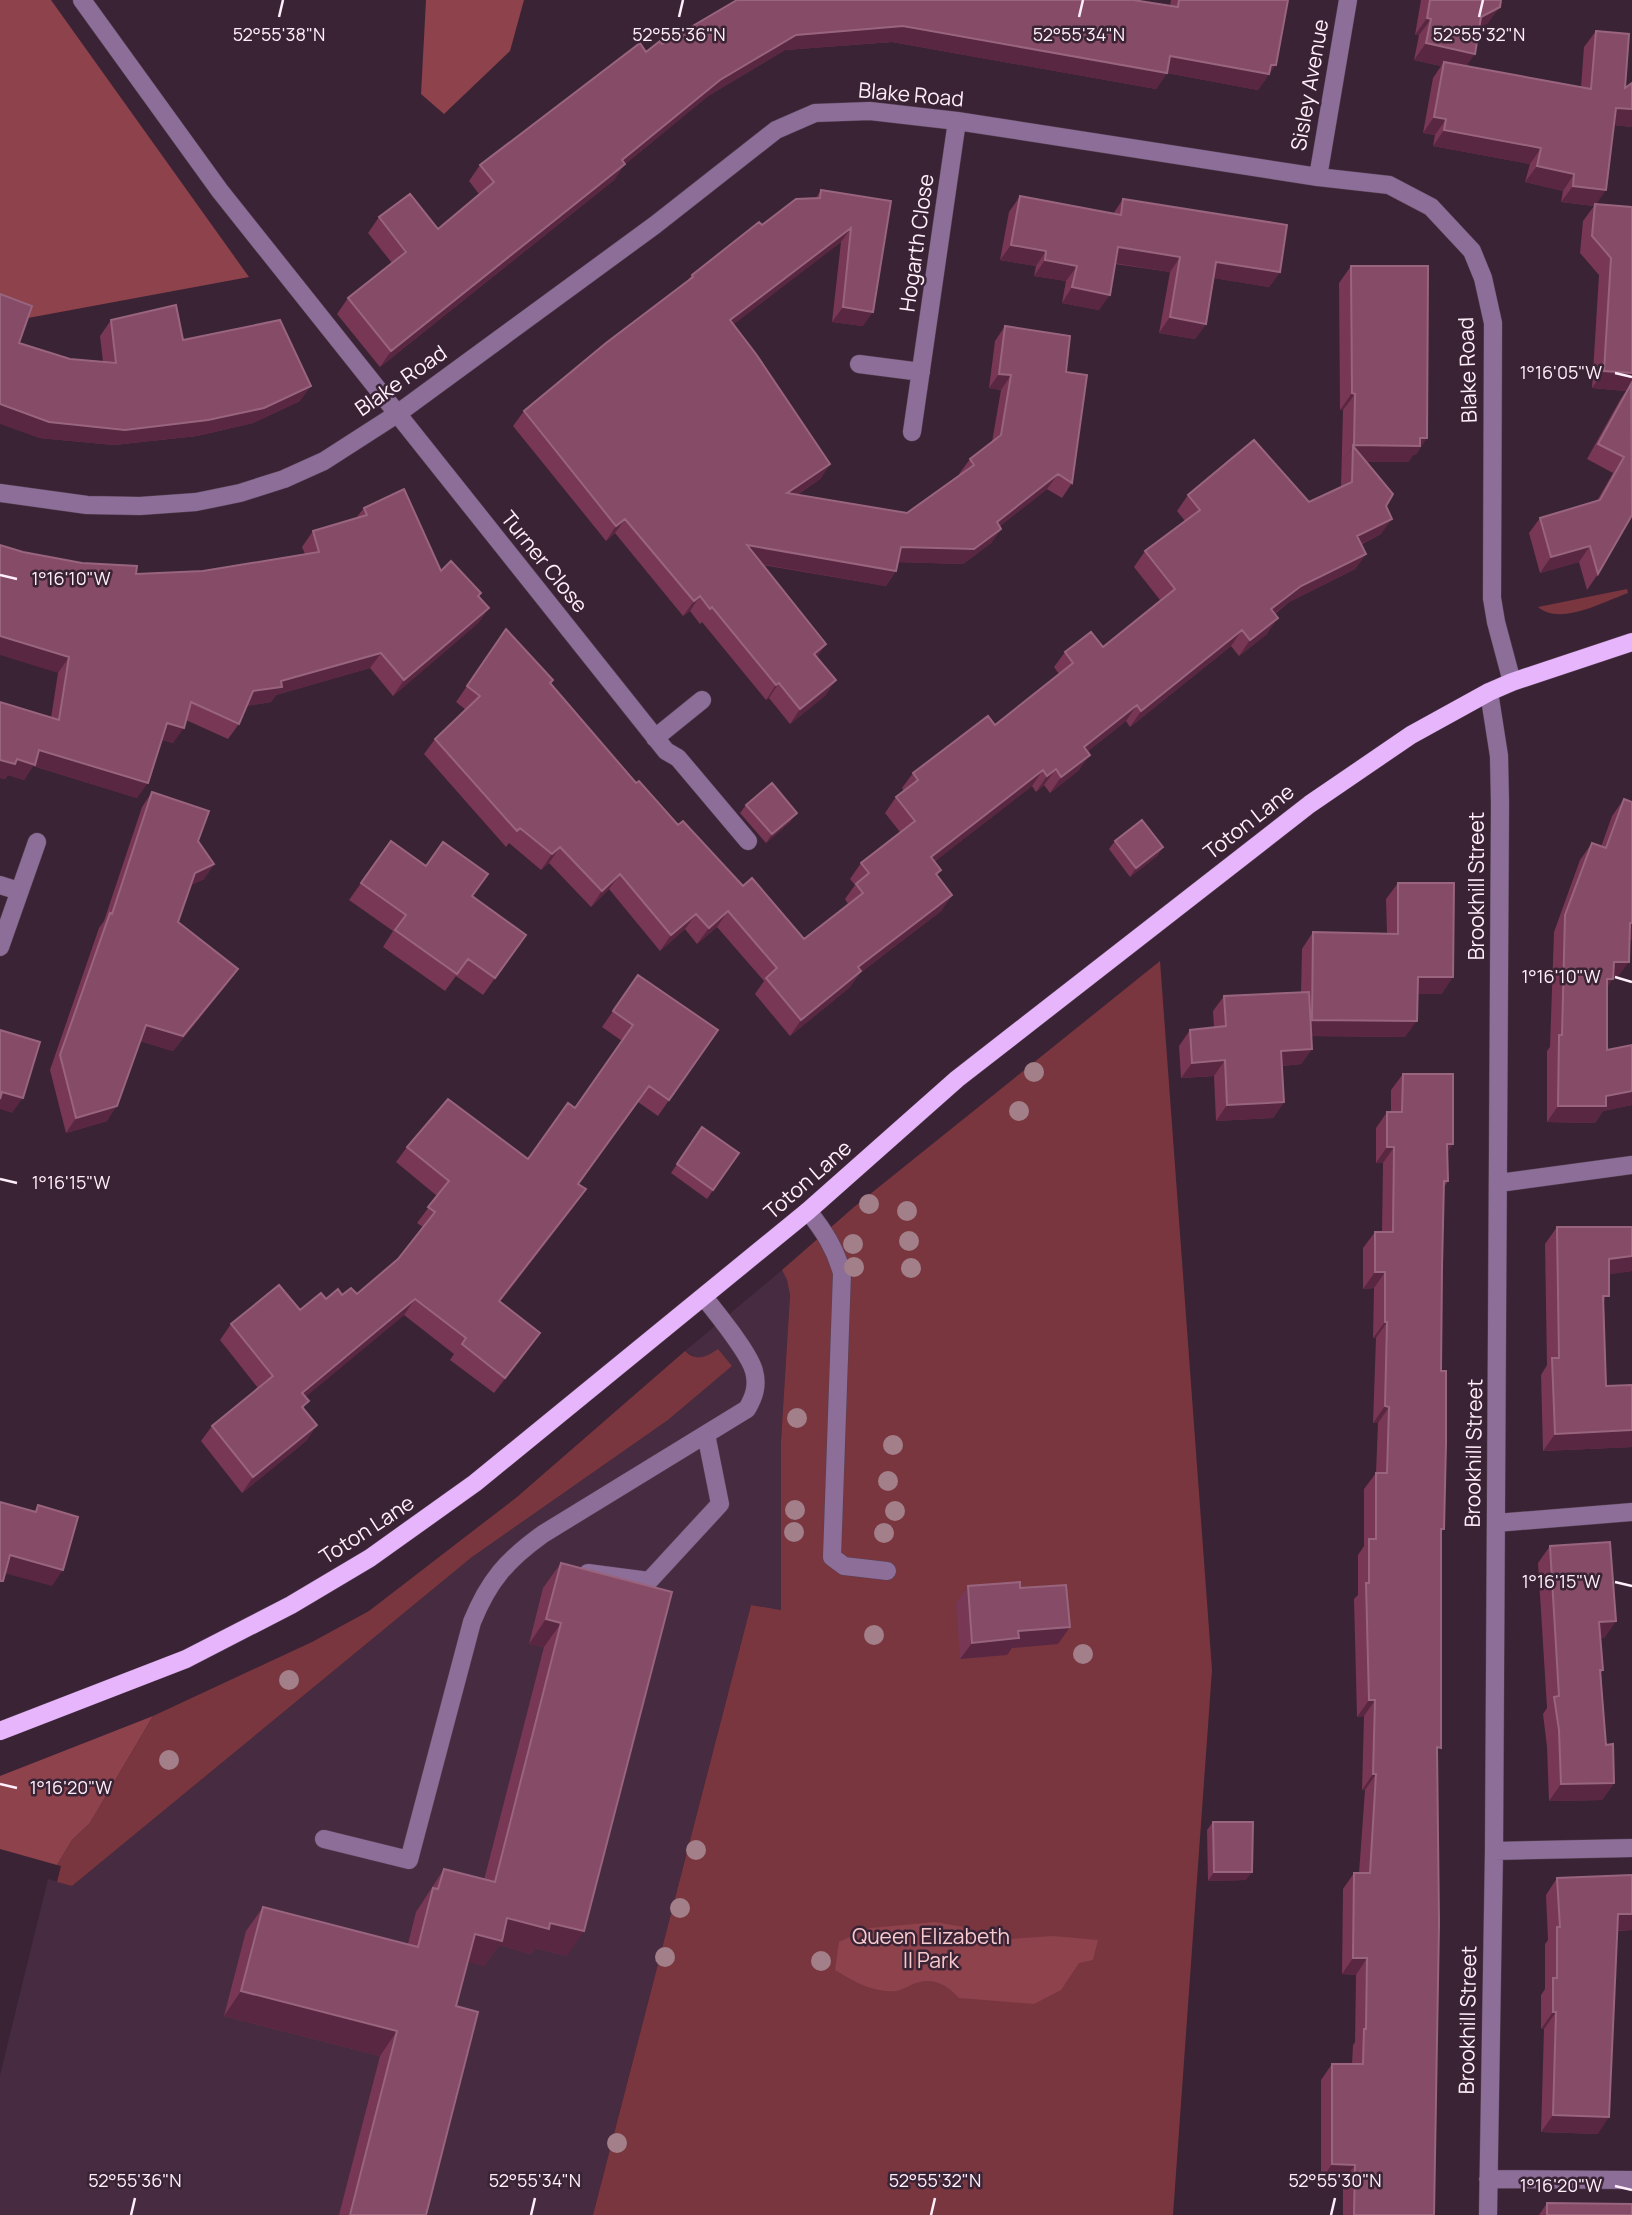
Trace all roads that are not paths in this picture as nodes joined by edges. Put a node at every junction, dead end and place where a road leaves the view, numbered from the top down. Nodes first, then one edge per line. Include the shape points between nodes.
1 (82, 0) edge
2 (1348, 0) edge
3 (957, 121) junction
4 (1318, 177) junction
5 (859, 364) dead end
6 (921, 372) junction
7 (397, 414) junction
8 (912, 432) dead end
9 (0, 493) edge
10 (1632, 642) edge
11 (1513, 682) junction
12 (1489, 692) junction
13 (702, 700) dead end
14 (661, 745) junction
15 (37, 842) dead end
16 (748, 842) dead end
17 (0, 885) edge
18 (19, 891) junction
19 (0, 947) edge
20 (1632, 1165) edge
21 (1499, 1183) junction
22 (808, 1212) junction
23 (704, 1297) junction
24 (706, 1434) junction
25 (1632, 1512) edge
26 (1496, 1523) junction
27 (571, 1571) edge
28 (887, 1571) dead end
29 (0, 1731) edge
30 (324, 1839) dead end
31 (1632, 1848) edge
32 (1494, 1851) junction
33 (1488, 2179) junction
34 (1632, 2180) edge
35 (1488, 2215) edge

1 - 7 street, Turner Close via 220,191
2 - 4 street, Sisley Avenue
3 - 4 street, Blake Road
3 - 6 street, Hogarth Close
3 - 7 street, Blake Road via 870,111 815,113 776,130
4 - 11 street, Blake Road via 1389,185 1431,207 1472,251 1483,278 1493,324 1492,598
5 - 6 street
6 - 8 street, Hogarth Close
7 - 9 street, Blake Road via 324,461 284,479 196,502 87,505
7 - 14 street, Turner Close
10 - 11 main road, Toton Lane
11 - 12 main road, Toton Lane
12 - 21 street, Brookhill Street via 1499,756 1500,803
12 - 22 main road, Toton Lane via 1411,735 1310,804 986,1056
13 - 14 street
14 - 16 street, Turner Close via 678,758
15 - 18 street
17 - 18 street
18 - 19 street
20 - 21 street
21 - 26 street, Brookhill Street
22 - 23 main road, Toton Lane
22 - 28 street via 827,1236 842,1273 832,1557 844,1566
23 - 24 street via 754,1370 756,1386 747,1409
23 - 29 main road, Toton Lane via 475,1483 370,1558 186,1659
24 - 27 street via 720,1504 649,1581
24 - 30 street via 543,1534 515,1555 484,1592 409,1860
25 - 26 street
26 - 32 street, Brookhill Street
31 - 32 street
32 - 33 street, Brookhill Street
33 - 34 street
33 - 35 street, Brookhill Street

